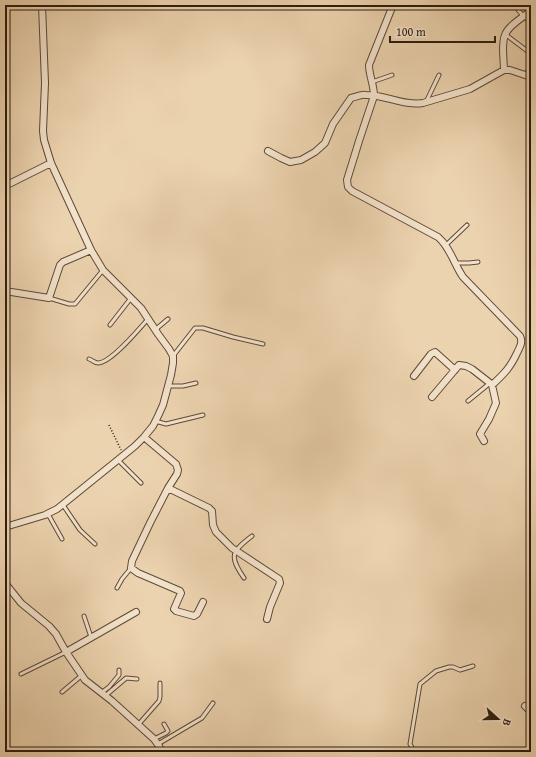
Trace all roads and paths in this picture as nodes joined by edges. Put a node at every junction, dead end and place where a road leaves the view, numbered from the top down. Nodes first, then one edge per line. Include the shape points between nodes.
1 (42, 5) edge
2 (388, 5) edge
3 (514, 5) edge
4 (531, 11) edge
5 (524, 16) junction
6 (531, 21) edge
7 (505, 34) junction
8 (530, 53) edge
9 (504, 70) junction
10 (392, 75) dead end
11 (439, 75) dead end
12 (529, 75) edge
13 (372, 82) junction
14 (374, 96) junction
15 (426, 102) junction
16 (268, 151) dead end
17 (51, 163) junction
18 (5, 186) edge
19 (467, 225) dead end
20 (446, 245) junction
21 (91, 250) junction
22 (478, 262) dead end
23 (454, 263) junction
24 (103, 270) junction
25 (5, 291) edge
26 (49, 298) junction
27 (131, 298) junction
28 (148, 319) junction
29 (168, 319) dead end
30 (110, 324) dead end
31 (155, 330) junction
32 (263, 344) dead end
33 (173, 356) junction
34 (89, 359) dead end
35 (455, 370) junction
36 (414, 376) dead end
37 (196, 382) dead end
38 (491, 384) junction
39 (168, 386) junction
40 (432, 397) dead end
41 (468, 401) dead end
42 (203, 415) dead end
43 (155, 421) junction
44 (109, 426) dead end
45 (144, 438) junction
46 (484, 441) dead end
47 (124, 455) junction
48 (118, 460) junction
49 (141, 483) dead end
50 (168, 488) junction
51 (62, 505) junction
52 (48, 514) junction
53 (5, 526) edge
54 (252, 536) dead end
55 (62, 539) dead end
56 (94, 544) dead end
57 (236, 551) junction
58 (131, 568) junction
59 (244, 578) dead end
60 (5, 583) edge
61 (118, 588) dead end
62 (203, 602) dead end
63 (136, 612) dead end
64 (84, 616) dead end
65 (267, 619) dead end
66 (91, 637) junction
67 (66, 652) junction
68 (473, 666) dead end
69 (119, 670) dead end
70 (21, 674) dead end
71 (81, 676) junction
72 (137, 679) dead end
73 (160, 683) dead end
74 (62, 692) dead end
75 (103, 694) junction
76 (213, 703) dead end
77 (525, 706) dead end
78 (531, 712) edge
79 (164, 724) dead end
80 (138, 725) junction
81 (156, 741) junction
82 (162, 752) edge
83 (415, 752) edge

1 - 17 street via 45,83 43,132
2 - 13 street via 391,10 369,64
3 - 5 lane
4 - 5 street
5 - 6 lane
5 - 7 street
7 - 8 lane
7 - 9 street
9 - 12 street
9 - 15 street via 470,89
10 - 13 lane
11 - 15 lane
13 - 14 street
14 - 15 street via 408,103
14 - 16 street via 365,94 351,98 333,124 325,143 301,160 290,162
14 - 20 street via 347,180 348,186 352,191 438,237
17 - 18 street
17 - 21 street
19 - 20 lane
20 - 23 street
21 - 24 street
21 - 26 street via 60,265
22 - 23 lane
23 - 38 street via 463,277 522,340 509,368
24 - 26 lane via 75,304
24 - 27 street
25 - 26 street
27 - 28 street
27 - 30 lane
28 - 31 street
28 - 34 lane via 113,356 97,363
29 - 31 lane
31 - 33 street
32 - 33 lane via 195,328
33 - 39 street
35 - 36 street via 435,352
35 - 38 street via 459,365 466,366
35 - 40 street
37 - 39 lane via 183,386
38 - 41 lane
38 - 46 street via 496,403 480,434
39 - 43 street
42 - 43 lane via 166,424
43 - 45 street
44 - 47 path
45 - 47 street
45 - 50 street via 176,464 177,474
47 - 48 street
48 - 49 lane
48 - 51 street
50 - 57 street via 212,511 214,529
50 - 58 street via 132,561
51 - 52 street
51 - 56 lane
52 - 53 street
52 - 55 lane
54 - 57 lane
57 - 59 lane via 236,566
57 - 65 street via 280,580
58 - 61 lane
58 - 62 street via 180,591 174,609 176,611 194,616
60 - 67 street via 25,608 53,630
63 - 66 street
64 - 66 lane
66 - 67 street
67 - 70 lane
67 - 71 street
68 - 83 lane via 460,670 449,667 436,672 420,684 410,744
69 - 75 lane via 119,675
71 - 74 lane
71 - 75 street
72 - 75 lane via 126,678
73 - 80 lane via 159,702
75 - 80 street
76 - 81 lane via 202,718
77 - 78 street
79 - 81 lane via 168,731
80 - 81 street
81 - 82 street

